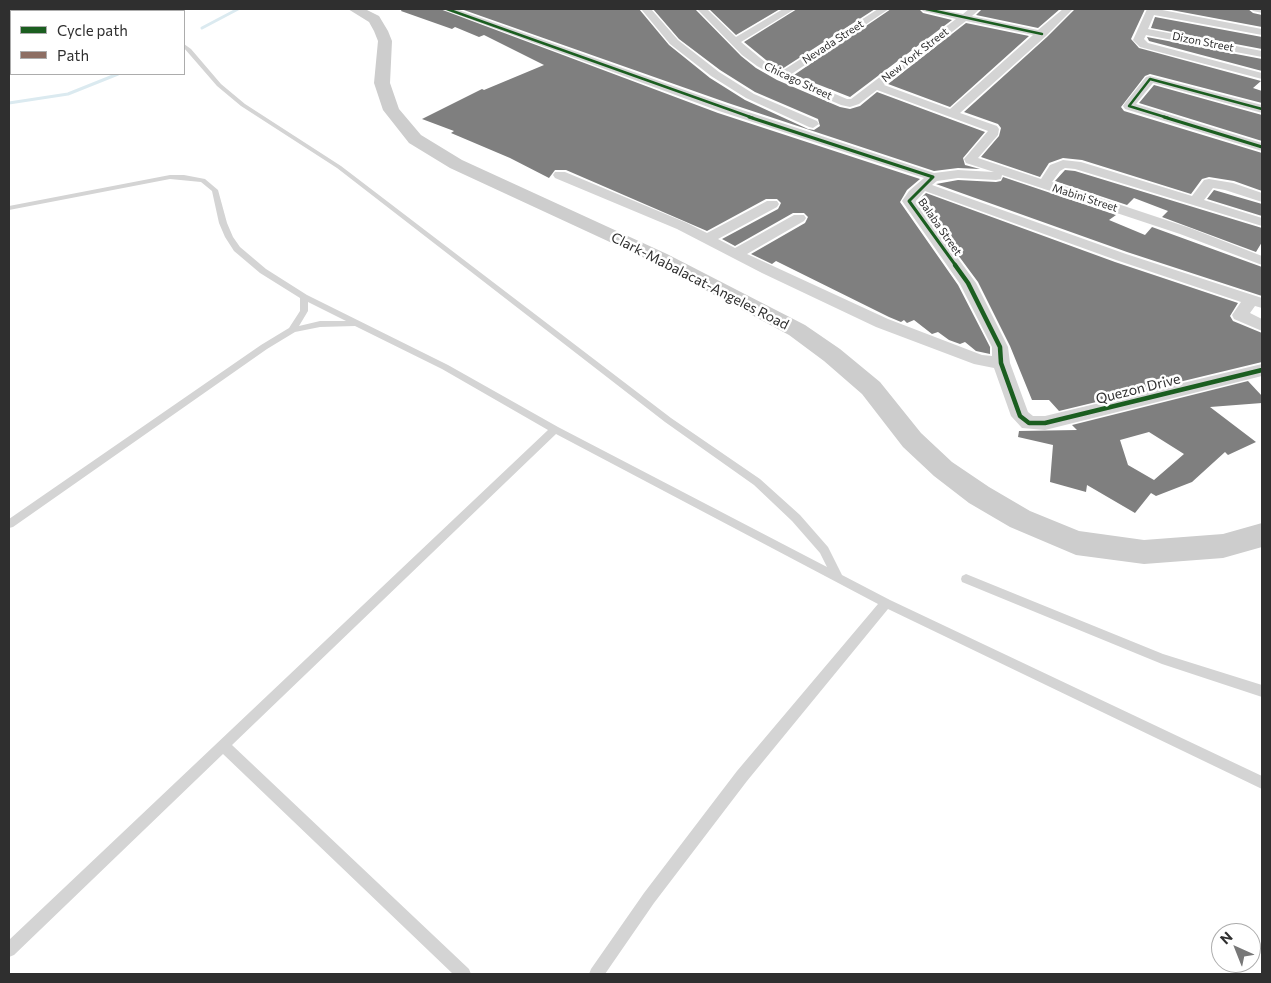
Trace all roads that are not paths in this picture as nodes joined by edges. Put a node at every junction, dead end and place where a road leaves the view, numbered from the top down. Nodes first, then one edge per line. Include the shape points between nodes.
1 (355, 9) edge
2 (449, 9) edge
3 (646, 9) edge
4 (702, 9) edge
5 (790, 9) edge
6 (884, 9) edge
7 (926, 9) edge
8 (976, 9) edge
9 (1068, 9) edge
10 (1256, 9) edge
11 (1151, 10) edge
12 (1262, 10) edge
13 (965, 17) junction
14 (1262, 32) edge
15 (1042, 34) junction
16 (1141, 34) junction
17 (736, 41) junction
18 (185, 47) edge
19 (1262, 54) edge
20 (782, 76) junction
21 (1262, 76) edge
22 (876, 86) junction
23 (855, 102) joint
24 (1262, 109) edge
25 (951, 114) junction
26 (1262, 147) edge
27 (560, 175) dead end
28 (1011, 175) junction
29 (933, 179) junction
30 (1043, 185) junction
31 (1262, 198) edge
32 (1196, 201) junction
33 (772, 204) dead end
34 (9, 208) edge
35 (799, 218) dead end
36 (1262, 222) edge
37 (708, 238) junction
38 (737, 253) junction
39 (1262, 261) edge
40 (304, 297) junction
41 (1257, 302) edge
42 (360, 326) junction
43 (1262, 326) edge
44 (292, 330) junction
45 (1001, 363) junction
46 (1262, 370) edge
47 (1020, 416) joint
48 (555, 429) junction
49 (9, 524) edge
50 (1262, 535) edge
51 (838, 578) junction
52 (966, 579) dead end
53 (886, 602) junction
54 (1262, 691) edge
55 (223, 745) junction
56 (1262, 784) edge
57 (9, 950) edge
58 (464, 974) edge
59 (596, 974) edge

1 - 50 main road, Clark-Mabalacat-Angeles Road via 374,20 381,31 385,41 382,83 391,110 415,139 456,164 660,258 797,330 832,354 871,388 912,440 943,469 1020,519 1076,543 1144,552 1223,546
2 - 29 street, Balaba Street via 723,108
3 - 29 street via 694,59 750,96 821,128 930,166
4 - 17 street, Chicago Street
5 - 17 street
6 - 20 street, Nevada Street
7 - 13 street
8 - 13 street, New York Street
9 - 15 street
10 - 12 street
11 - 14 street
11 - 16 street
13 - 15 street
13 - 22 street, New York Street
15 - 25 street
16 - 19 street, Dizon Street
16 - 21 street via 1138,40 1154,49
17 - 20 street, Chicago Street via 746,53
18 - 51 lane via 219,85 243,105 339,167 668,420 757,482 796,518 824,550
20 - 23 street, Chicago Street via 845,102
22 - 23 street, New York Street
22 - 25 street
24 - 26 street via 1150,79 1129,106
25 - 28 street, Mabini Street via 993,129 994,132 970,159
27 - 37 street
28 - 29 street
28 - 30 street, Mabini Street
29 - 41 street via 1121,257
29 - 45 street, Balaba Street via 909,201 968,283 1000,347
30 - 32 street via 1055,168 1076,164
30 - 39 street, Mabini Street via 1176,228
31 - 32 street via 1209,183
32 - 36 street
33 - 37 street
34 - 40 lane via 170,177 203,180 215,190 223,222 237,249 263,271
35 - 38 street
37 - 38 street
38 - 45 street via 882,323 980,360
40 - 42 lane
40 - 44 lane via 304,311
41 - 43 street via 1240,315
42 - 44 lane via 336,322
42 - 48 lane via 445,367
44 - 49 lane
45 - 47 street, Balaba Street
46 - 47 street, Quezon Drive via 1045,423 1028,423
48 - 51 lane
48 - 55 lane
51 - 53 lane
52 - 54 lane via 1162,659
53 - 56 lane
53 - 59 lane via 742,776
55 - 57 lane
55 - 58 lane

